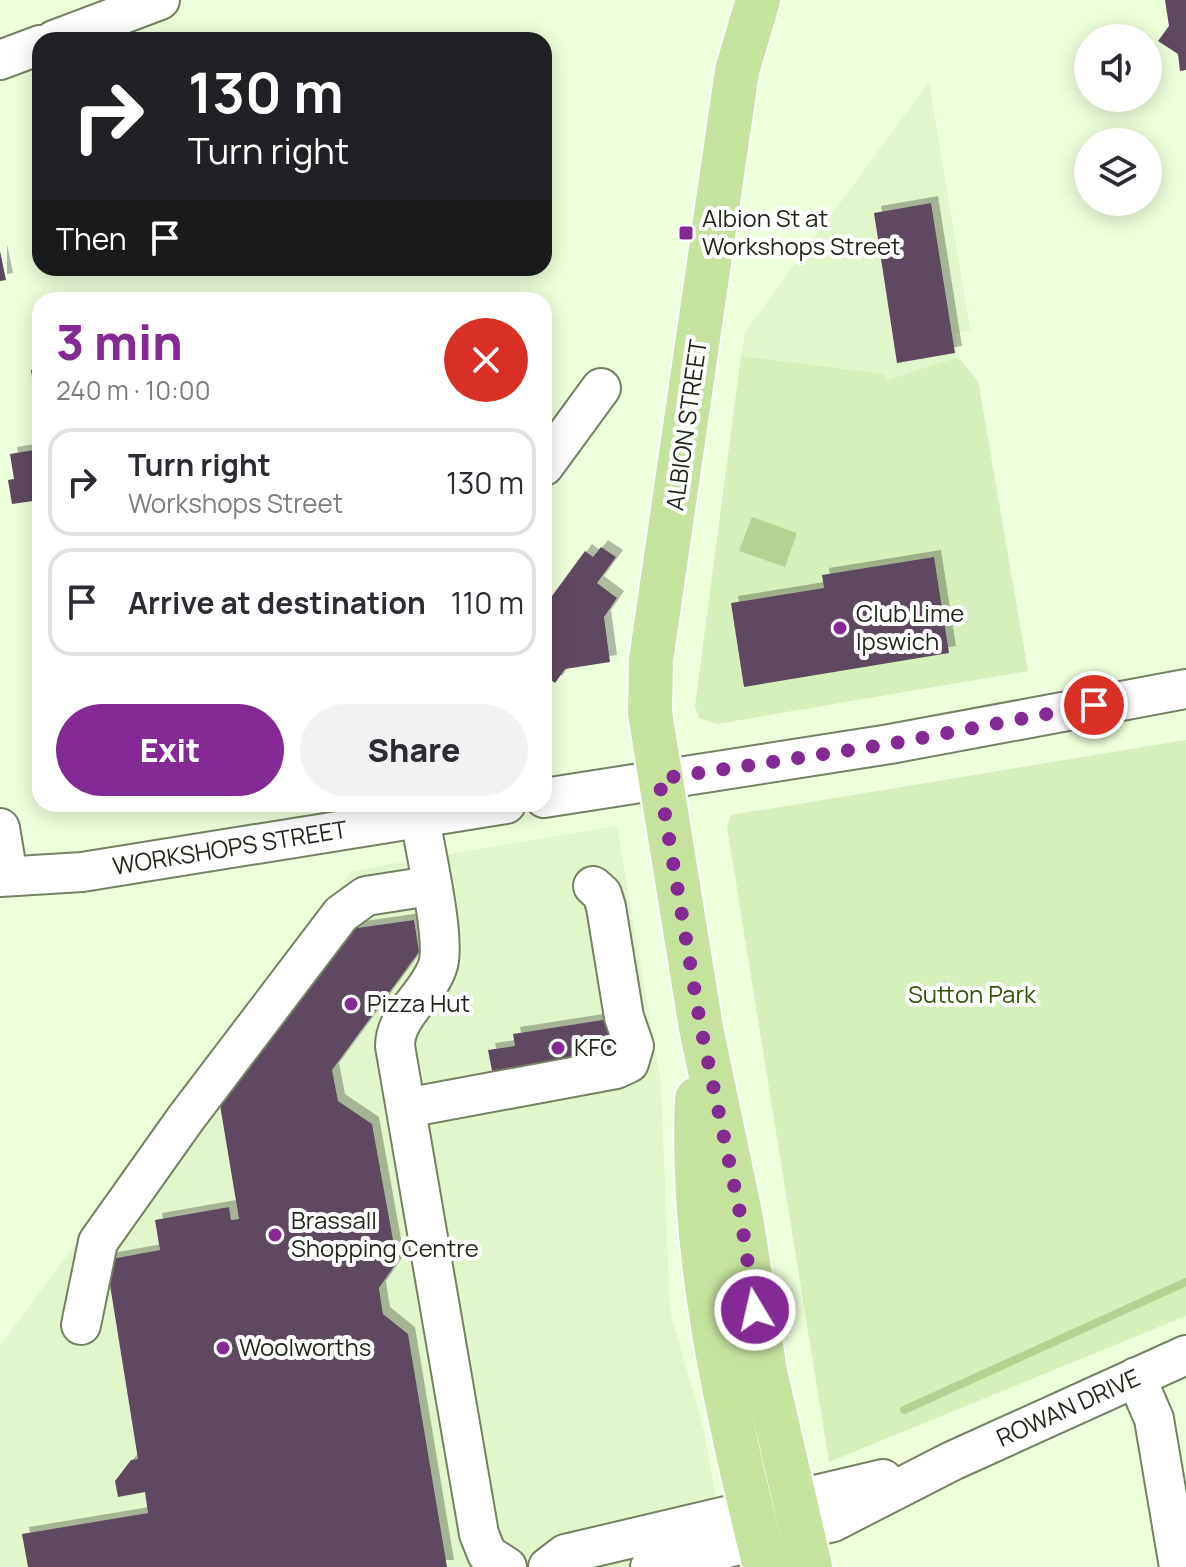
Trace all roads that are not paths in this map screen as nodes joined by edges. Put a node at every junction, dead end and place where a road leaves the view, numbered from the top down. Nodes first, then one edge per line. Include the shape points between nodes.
1 (160, 0) edge
2 (732, 0) edge
3 (758, 0) edge
4 (75, 32) edge
5 (32, 48) edge
6 (0, 60) edge
7 (737, 71) junction
8 (601, 388) dead end
9 (552, 455) edge
10 (1186, 689) edge
11 (659, 779) junction
12 (552, 797) edge
13 (457, 812) edge
14 (376, 815) edge
15 (420, 818) junction
16 (0, 828) edge
17 (4, 876) edge
18 (430, 886) junction
19 (593, 886) dead end
20 (701, 1028) junction
21 (406, 1108) junction
22 (81, 1325) dead end
23 (1186, 1355) edge
24 (1136, 1377) junction
25 (802, 1533) edge
26 (759, 1540) edge
27 (507, 1567) edge
28 (548, 1567) edge
29 (650, 1567) edge
30 (1179, 1567) edge

1 - 4 street
2 - 7 main road, ALBION STREET
3 - 7 main road, ALBION STREET
5 - 6 street
7 - 11 main road, ALBION STREET via 651,660 650,713
8 - 9 street
10 - 11 street via 890,744
11 - 12 street
11 - 20 main road, ALBION STREET
13 - 15 street, WORKSHOPS STREET
14 - 15 street, WORKSHOPS STREET
14 - 17 street, WORKSHOPS STREET via 68,874
15 - 18 street
16 - 17 street
18 - 21 street via 440,957 433,979 395,1039
18 - 22 street via 366,896 341,914 98,1242
19 - 21 street via 606,907 624,1017 634,1046 629,1063
20 - 25 main road via 741,1218 770,1400
20 - 26 main road via 696,1140 706,1268 717,1353
21 - 27 street via 479,1534 487,1554
23 - 24 street, ROWAN DRIVE
24 - 25 street, ROWAN DRIVE via 952,1461 868,1507
24 - 30 street via 1154,1419
25 - 26 street, ROWAN DRIVE
26 - 28 street via 565,1554
26 - 29 street

